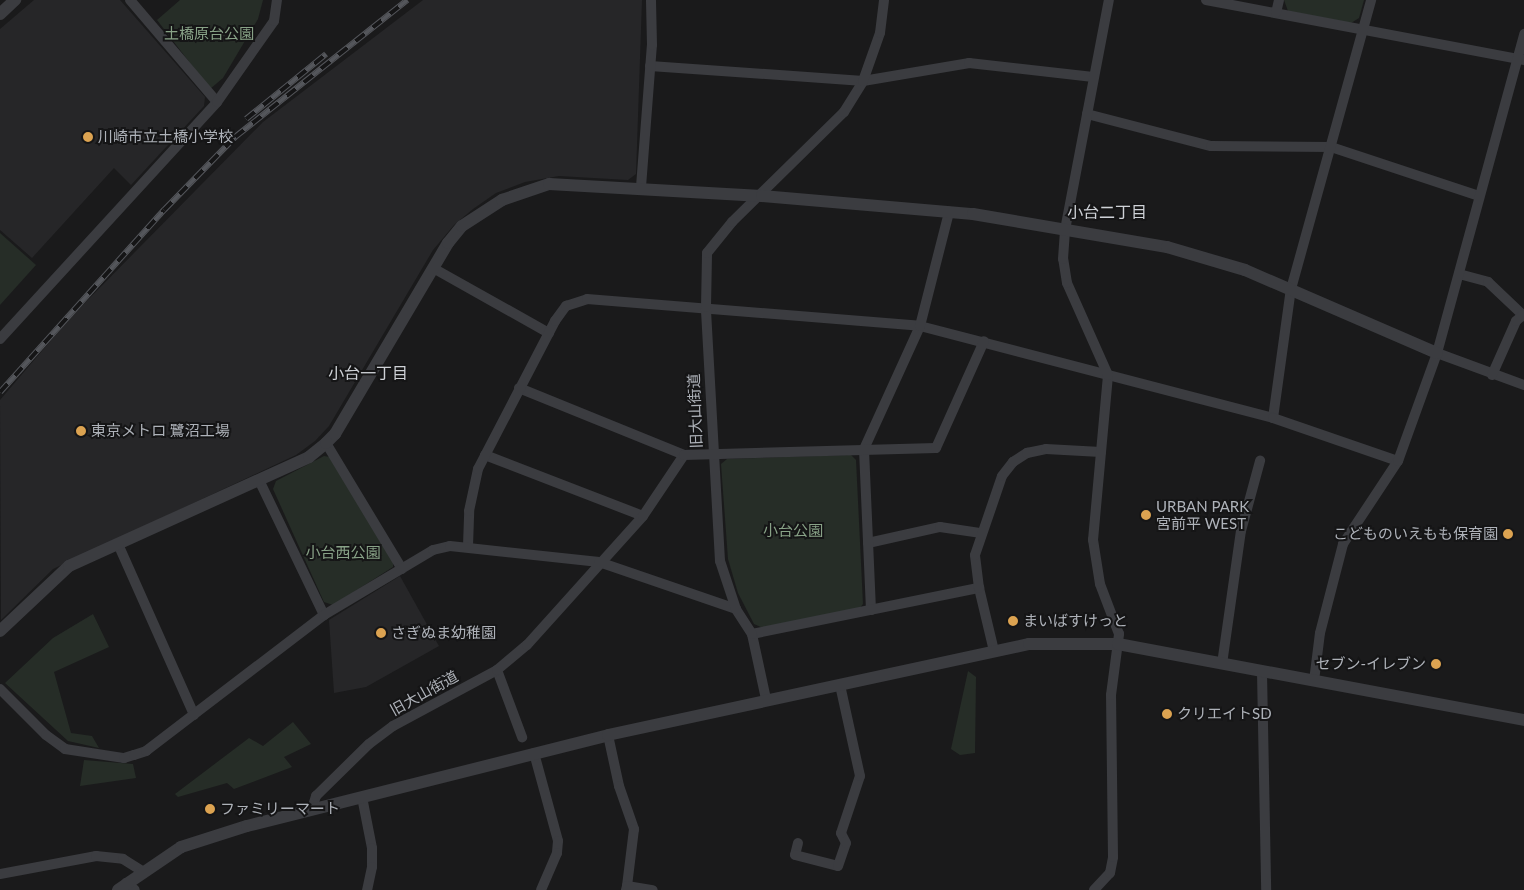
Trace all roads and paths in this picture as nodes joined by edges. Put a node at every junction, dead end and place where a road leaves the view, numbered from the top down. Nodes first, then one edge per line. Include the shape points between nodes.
1 (16, 0) edge
2 (130, 0) edge
3 (277, 0) edge
4 (651, 0) edge
5 (884, 0) edge
6 (1109, 0) edge
7 (1206, 0) edge
8 (1279, 0) edge
9 (1371, 0) edge
10 (1276, 13) junction
11 (0, 14) edge
12 (1363, 30) junction
13 (1524, 34) edge
14 (1520, 59) edge
15 (650, 66) junction
16 (1093, 77) junction
17 (863, 81) junction
18 (217, 102) junction
19 (1087, 114) junction
20 (1331, 147) junction
21 (641, 187) junction
22 (762, 196) junction
23 (1480, 196) junction
24 (950, 212) junction
25 (1065, 230) junction
26 (433, 268) junction
27 (1459, 274) junction
28 (1290, 288) junction
29 (706, 307) junction
30 (1524, 316) edge
31 (920, 326) junction
32 (549, 333) junction
33 (0, 339) edge
34 (984, 341) junction
35 (1437, 353) junction
36 (1108, 374) junction
37 (1492, 375) junction
38 (1524, 385) edge
39 (519, 388) junction
40 (1273, 418) junction
41 (326, 443) junction
42 (864, 449) junction
43 (1101, 452) junction
44 (485, 455) junction
45 (684, 455) junction
46 (712, 455) junction
47 (1260, 460) dead end
48 (1398, 461) junction
49 (259, 480) junction
50 (643, 516) junction
51 (980, 533) junction
52 (868, 543) junction
53 (118, 544) junction
54 (468, 546) junction
55 (599, 562) junction
56 (402, 569) junction
57 (979, 588) junction
58 (736, 609) junction
59 (871, 610) junction
60 (324, 615) junction
61 (0, 631) edge
62 (752, 634) junction
63 (1118, 644) junction
64 (994, 651) junction
65 (1222, 664) junction
66 (497, 670) junction
67 (1262, 672) junction
68 (1314, 681) junction
69 (840, 685) junction
70 (0, 690) edge
71 (766, 700) junction
72 (194, 715) junction
73 (1524, 720) edge
74 (608, 735) junction
75 (522, 737) dead end
76 (534, 753) junction
77 (362, 797) junction
78 (312, 809) junction
79 (798, 843) dead end
80 (142, 872) junction
81 (0, 874) edge
82 (127, 888) edge
83 (626, 888) edge
84 (367, 890) edge
85 (541, 890) edge
86 (653, 890) edge
87 (1094, 890) edge
88 (1266, 890) edge

1 - 11 street
2 - 18 street
3 - 18 street via 274,21
4 - 15 street
5 - 17 street, 旧大山街道 via 880,33
6 - 16 street
7 - 10 street
8 - 10 street
9 - 12 street
10 - 12 street
12 - 14 street
12 - 20 street
13 - 14 street
14 - 23 street
15 - 17 street
15 - 21 street
16 - 17 street via 969,63
16 - 19 street
17 - 22 street, 旧大山街道 via 844,112
18 - 33 street
19 - 20 street via 1211,146
19 - 25 street
20 - 23 street
20 - 28 street
21 - 22 street
21 - 26 street via 574,183 549,184 526,190 488,208 462,226
22 - 24 street
22 - 29 street, 旧大山街道 via 732,222 707,253
23 - 27 street
24 - 25 street
24 - 31 street
25 - 28 street via 1167,247 1245,270
25 - 36 street via 1063,259 1067,283
26 - 32 street
26 - 41 street via 335,434
27 - 30 street via 1488,282
27 - 35 street
28 - 35 street
28 - 40 street
29 - 31 street
29 - 32 street via 587,299 566,306
29 - 46 street, 旧大山街道
30 - 37 street via 1516,321
31 - 34 street
31 - 42 street
32 - 39 street
34 - 36 street
34 - 42 street via 936,448
35 - 37 street
35 - 48 street
36 - 40 street
36 - 43 street
37 - 38 street
39 - 44 street
39 - 45 street
40 - 48 street
41 - 49 street via 309,457
41 - 56 street
42 - 46 street
42 - 52 street
43 - 51 street via 1046,449 1027,453 1013,462 1002,476
43 - 63 street via 1093,540 1100,584 1120,634
44 - 50 street
44 - 54 street via 478,469 469,511
45 - 46 street, 旧大山街道
45 - 50 street, 旧大山街道
46 - 58 street via 720,561
47 - 65 street via 1241,531
48 - 68 street via 1343,544 1320,633
49 - 53 street
49 - 60 street
50 - 55 street, 旧大山街道
51 - 52 street via 940,527
51 - 57 street via 974,564
52 - 59 street
53 - 61 street via 69,566
53 - 72 street
54 - 55 street
54 - 56 street via 434,550
55 - 58 street
55 - 66 street, 旧大山街道 via 527,645
56 - 60 street
57 - 59 street
57 - 64 street
58 - 62 street
59 - 62 street
60 - 72 street
62 - 71 street
63 - 64 street via 1047,643
63 - 65 street
63 - 87 street via 1111,695 1113,857 1110,873
64 - 69 street
65 - 67 street
66 - 75 street
66 - 78 street, 旧大山街道 via 393,726 369,744 316,796
67 - 68 street
67 - 88 street
68 - 73 street
69 - 71 street
69 - 79 street via 860,776 841,833 846,843 838,866 795,855
70 - 72 street via 46,735 65,748 116,757 124,758 146,751
71 - 74 street
74 - 76 street
74 - 83 street via 619,786 634,829
76 - 77 street
76 - 85 street via 558,841 557,853
77 - 78 street
77 - 84 street via 372,848
78 - 80 street via 195,842
80 - 81 street via 123,859 96,856
80 - 82 street
83 - 86 street

